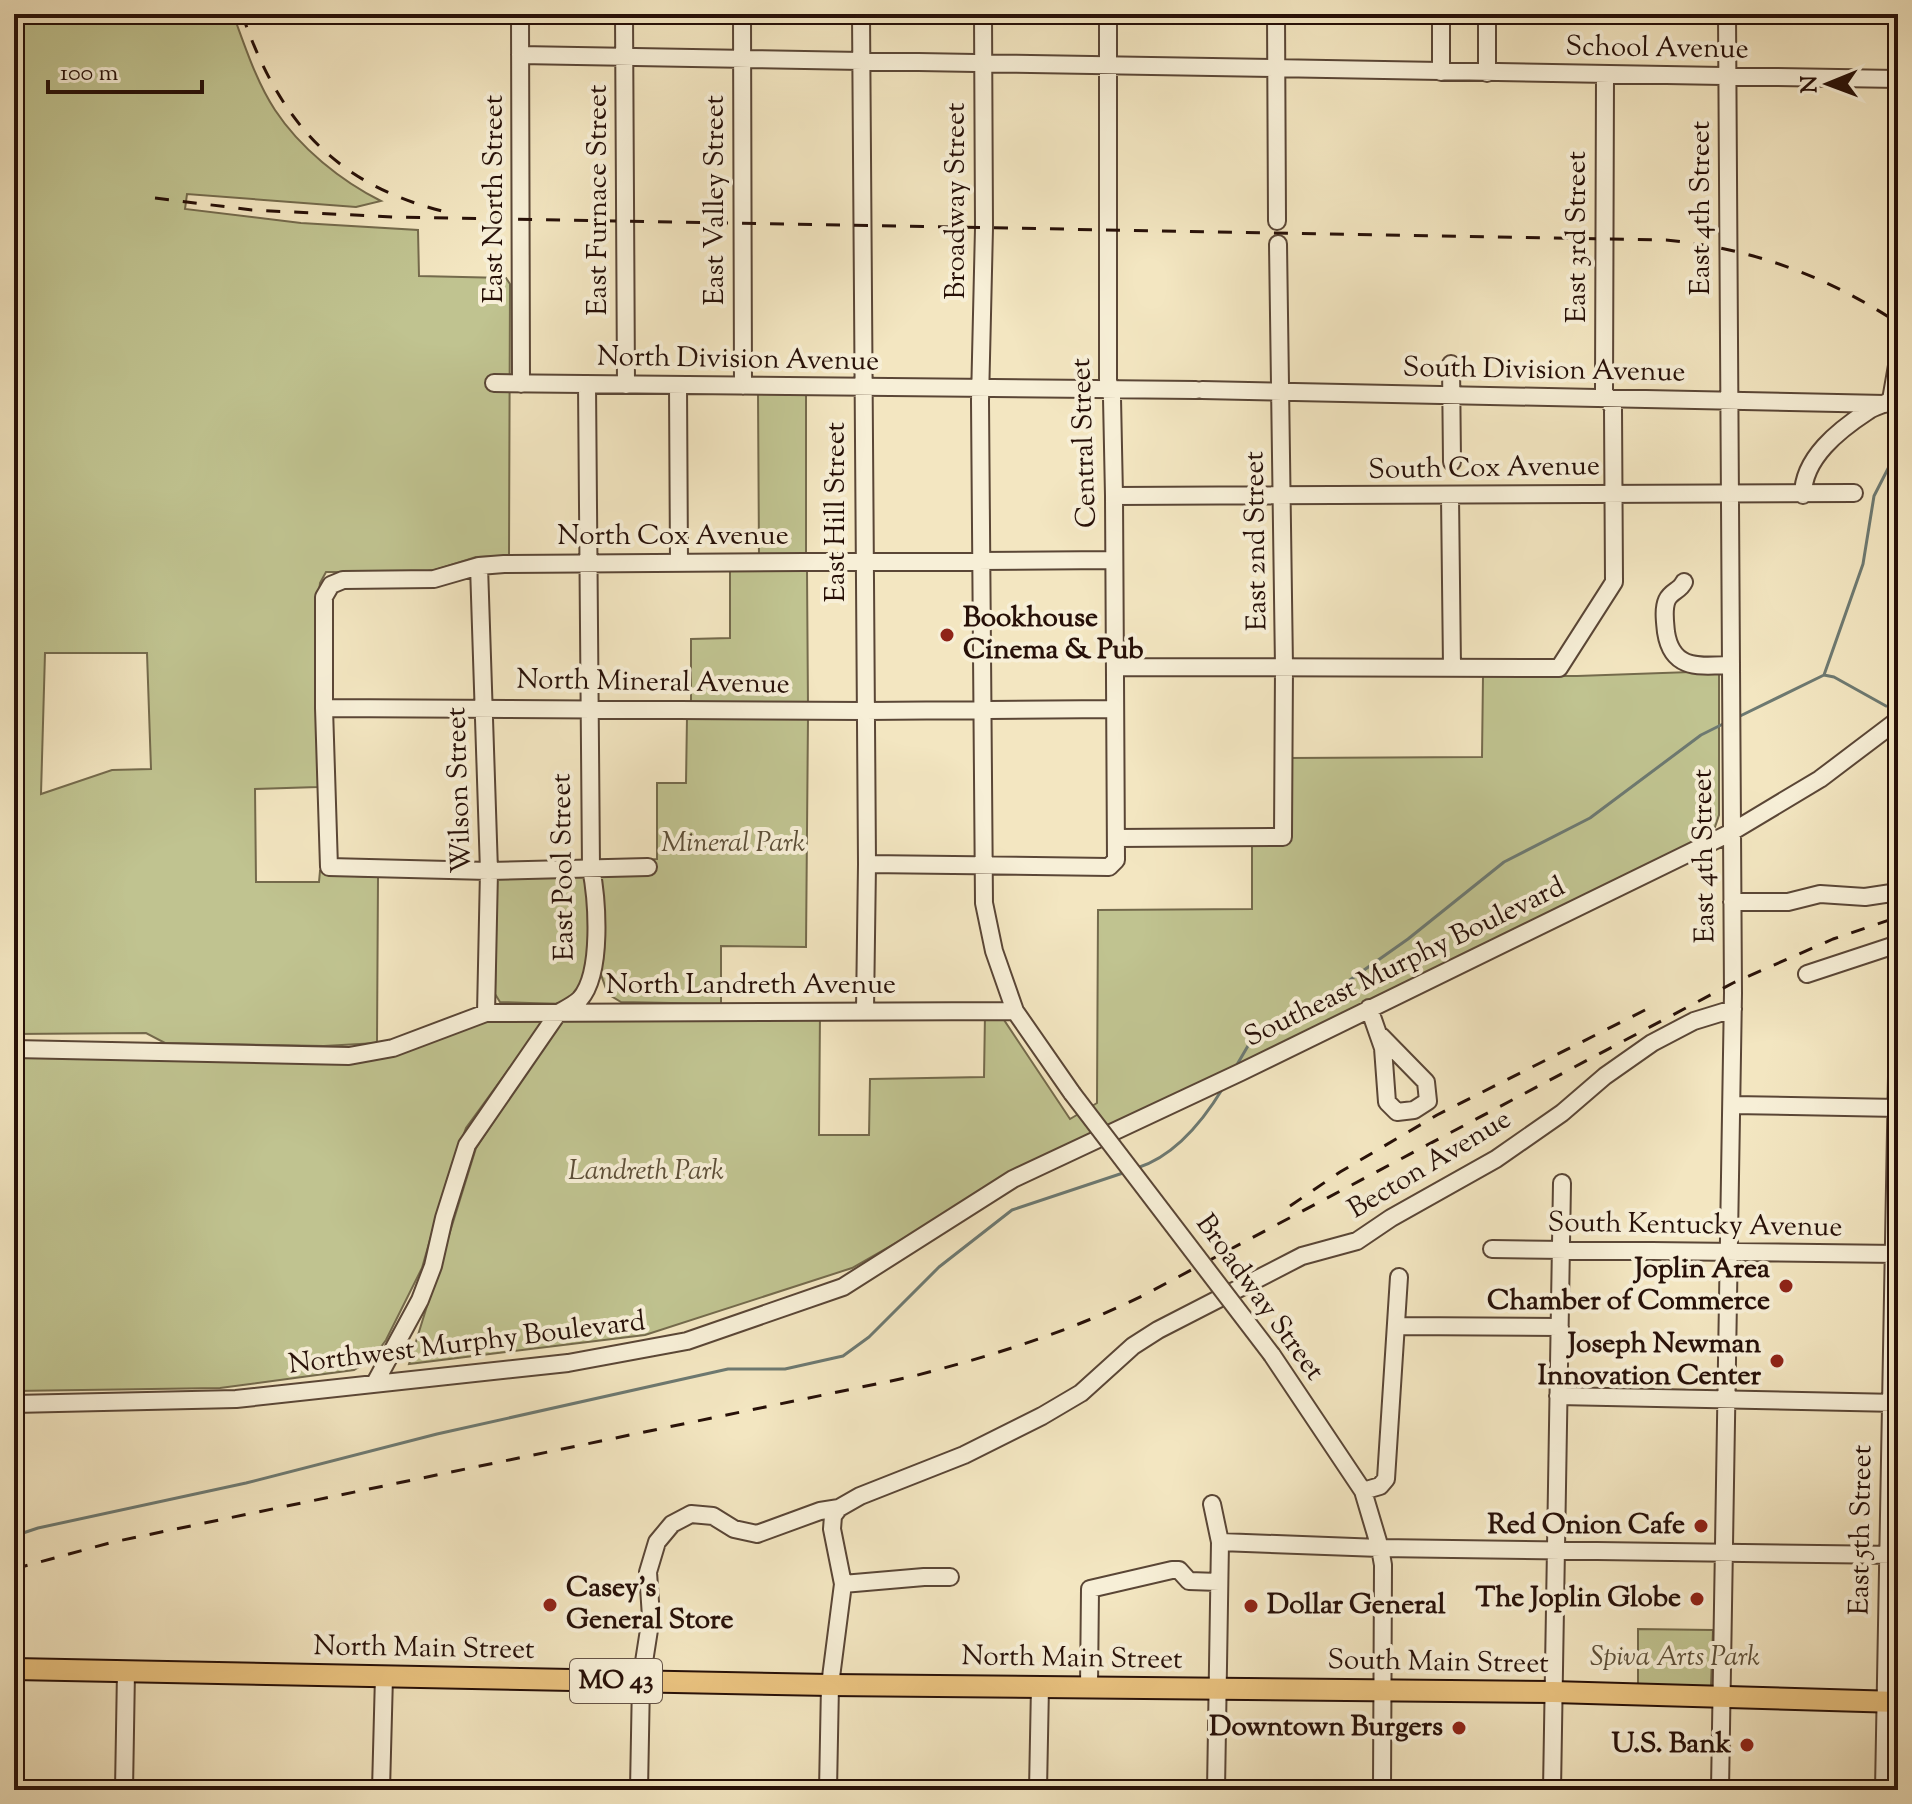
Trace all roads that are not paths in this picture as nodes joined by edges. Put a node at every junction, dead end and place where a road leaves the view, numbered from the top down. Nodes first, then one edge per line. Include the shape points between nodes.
1 (520, 14) edge
2 (624, 14) edge
3 (742, 14) edge
4 (861, 14) edge
5 (983, 14) edge
6 (1108, 14) edge
7 (1276, 14) edge
8 (1441, 14) edge
9 (1487, 14) edge
10 (1727, 14) edge
11 (520, 55) junction
12 (624, 57) junction
13 (742, 59) junction
14 (861, 60) junction
15 (984, 62) junction
16 (1108, 64) junction
17 (1276, 68) junction
18 (1441, 72) junction
19 (1487, 73) junction
20 (1605, 75) junction
21 (1728, 76) junction
22 (1898, 79) edge
23 (1277, 221) dead end
24 (1278, 244) dead end
25 (1898, 360) edge
26 (1451, 364) dead end
27 (494, 383) dead end
28 (521, 384) junction
29 (587, 384) junction
30 (626, 385) junction
31 (678, 385) junction
32 (743, 386) junction
33 (862, 387) junction
34 (981, 389) junction
35 (1111, 389) junction
36 (1281, 392) junction
37 (1451, 395) junction
38 (1608, 399) junction
39 (1729, 401) junction
40 (1885, 404) junction
41 (1452, 462) dead end
42 (1614, 493) junction
43 (1854, 493) dead end
44 (1282, 495) junction
45 (1730, 495) junction
46 (1803, 495) junction
47 (1114, 496) junction
48 (1450, 496) junction
49 (1114, 560) junction
50 (981, 561) junction
51 (864, 562) junction
52 (588, 563) junction
53 (679, 563) junction
54 (479, 566) junction
55 (1684, 582) dead end
56 (1731, 665) junction
57 (1115, 667) junction
58 (1284, 667) junction
59 (1452, 667) junction
60 (483, 707) junction
61 (324, 708) junction
62 (589, 708) junction
63 (1115, 709) junction
64 (865, 711) junction
65 (981, 711) junction
66 (1898, 720) edge
67 (1730, 793) junction
68 (1760, 816) junction
69 (1730, 833) junction
70 (1116, 838) junction
71 (867, 864) junction
72 (982, 865) junction
73 (648, 867) dead end
74 (591, 868) junction
75 (489, 871) junction
76 (1898, 892) edge
77 (1732, 902) junction
78 (1898, 944) edge
79 (1807, 974) dead end
80 (1369, 1008) junction
81 (1733, 1009) junction
82 (865, 1010) junction
83 (1015, 1011) junction
84 (486, 1013) junction
85 (558, 1013) junction
86 (1898, 1022) edge
87 (1381, 1036) dead end
88 (14, 1049) edge
89 (1732, 1105) junction
90 (1897, 1108) edge
91 (1071, 1151) joint
92 (1562, 1183) dead end
93 (1492, 1249) dead end
94 (1561, 1250) junction
95 (1729, 1254) junction
96 (1896, 1254) edge
97 (1399, 1277) dead end
98 (1397, 1326) junction
99 (1560, 1327) junction
100 (375, 1383) junction
101 (1558, 1396) junction
102 (1725, 1399) junction
103 (1894, 1403) edge
104 (14, 1404) edge
105 (1363, 1491) junction
106 (1212, 1504) dead end
107 (839, 1508) junction
108 (1220, 1542) junction
109 (1380, 1548) junction
110 (1556, 1549) junction
111 (1724, 1552) junction
112 (1893, 1555) edge
113 (950, 1577) dead end
114 (1219, 1582) junction
115 (843, 1584) junction
116 (14, 1669) edge
117 (126, 1671) junction
118 (384, 1676) junction
119 (641, 1681) junction
120 (830, 1685) junction
121 (1040, 1686) junction
122 (1089, 1686) junction
123 (1218, 1688) junction
124 (1384, 1690) junction
125 (1553, 1692) junction
126 (1722, 1698) junction
127 (1891, 1702) edge
128 (124, 1790) edge
129 (381, 1790) edge
130 (639, 1790) edge
131 (828, 1790) edge
132 (1038, 1790) edge
133 (1216, 1790) edge
134 (1382, 1790) edge
135 (1552, 1790) edge
136 (1720, 1790) edge
137 (1884, 1790) edge

1 - 11 street, East North Street
2 - 12 street, East Furnace Street
3 - 13 street, East Valley Street
4 - 14 street, East Hill Street
5 - 15 street, Broadway Street
6 - 16 street, Central Street
7 - 17 street
8 - 18 street
9 - 19 street
10 - 21 street, East 4th Street
11 - 12 street, School Avenue
11 - 28 street, East North Street
12 - 13 street, School Avenue
12 - 30 street, East Furnace Street
13 - 14 street, School Avenue
13 - 32 street, East Valley Street
14 - 15 street, School Avenue
14 - 33 street, East Hill Street
15 - 16 street, School Avenue
15 - 34 street, Broadway Street
16 - 17 street, School Avenue
16 - 35 street, Central Street
17 - 18 street, School Avenue
17 - 23 street
18 - 19 street, School Avenue
19 - 20 street, School Avenue
20 - 21 street, School Avenue
20 - 38 street, East 3rd Street
21 - 22 street, School Avenue
21 - 39 street, East 4th Street
24 - 36 street, East 2nd Street
25 - 40 street via 1892,398
26 - 37 street
27 - 28 street, North Division Avenue
28 - 29 street, North Division Avenue
29 - 30 street, North Division Avenue
29 - 52 street, East Pool Street
30 - 31 street, North Division Avenue
31 - 32 street, North Division Avenue
31 - 53 street
32 - 33 street, North Division Avenue
33 - 34 street, North Division Avenue
33 - 51 street, East Hill Street
34 - 35 street, South Division Avenue
34 - 50 street, Broadway Street
35 - 36 street, South Division Avenue
35 - 47 street, Central Street
36 - 37 street, South Division Avenue
36 - 44 street, East 2nd Street
37 - 38 street, South Division Avenue
37 - 41 street
38 - 39 street, South Division Avenue
38 - 42 street, East 3rd Street via 1613,408
39 - 40 street, South Division Avenue
39 - 45 street, East 4th Street
40 - 46 street via 1867,412 1816,457 1806,471
42 - 45 street, South Cox Avenue
42 - 48 street, South Cox Avenue
42 - 59 street, East 3rd Street via 1614,582 1559,668
43 - 46 street, South Cox Avenue
44 - 47 street, South Cox Avenue
44 - 48 street, South Cox Avenue
44 - 58 street, East 2nd Street
45 - 46 street, South Cox Avenue
45 - 56 street, East 4th Street
47 - 49 street, Central Street
48 - 59 street
49 - 50 street, North Cox Avenue
49 - 57 street, Central Street
50 - 51 street, North Cox Avenue
50 - 65 street, Broadway Street
51 - 53 street, North Cox Avenue
51 - 64 street, East Hill Street
52 - 53 street, North Cox Avenue
52 - 54 street, North Cox Avenue
52 - 62 street, East Pool Street
54 - 60 street, Wilson Street
54 - 61 street, North Cox Avenue via 434,579 343,580 331,585 324,597
55 - 56 street via 1666,604 1672,651 1688,664
56 - 67 street, East 4th Street
57 - 58 street
57 - 63 street, Central Street
58 - 59 street
58 - 70 street, East 2nd Street via 1283,837
60 - 61 street, North Mineral Avenue
60 - 62 street, North Mineral Avenue
60 - 75 street, Wilson Street
61 - 75 street via 329,867
62 - 64 street, North Mineral Avenue
62 - 74 street, East Pool Street
63 - 65 street, North Mineral Avenue
63 - 70 street, Central Street
64 - 65 street, North Mineral Avenue
64 - 71 street, East Hill Street
65 - 72 street, Broadway Street
66 - 68 street, Southeast Murphy Boulevard
67 - 68 street via 1748,812
67 - 69 street, East 4th Street
68 - 69 street, Southeast Murphy Boulevard
69 - 77 street, East 4th Street
69 - 80 street, Southeast Murphy Boulevard
70 - 72 street, Central Street via 1116,860 1109,867
71 - 72 street
71 - 82 street, East Hill Street
72 - 83 street, Broadway Street via 989,935
73 - 74 street
74 - 75 street
74 - 85 street, East Pool Street via 596,895 592,973 579,1000
75 - 84 street, Wilson Street
76 - 77 street
77 - 81 street, East 4th Street
78 - 79 street
80 - 87 street
80 - 91 street, Southeast Murphy Boulevard
81 - 89 street, East 4th Street
81 - 107 street, Becton Avenue via 1694,1021 1652,1043 1496,1159 1357,1241 1302,1256 1158,1330 1081,1393 1042,1416
82 - 83 street, North Landreth Avenue
82 - 85 street, North Landreth Avenue
83 - 105 street, Broadway Street, bridge via 1272,1355
84 - 85 street, North Landreth Avenue
84 - 88 street, North Landreth Avenue via 393,1048 349,1056
85 - 100 street, East Pool Street via 467,1145 429,1277
86 - 90 street, East 5th Street
89 - 90 street
89 - 95 street, East 4th Street
90 - 96 street, East 5th Street
91 - 100 street, Northwest Murphy Boulevard via 981,1198 843,1287 687,1341 568,1363
92 - 94 street
93 - 94 street, South Kentucky Avenue
94 - 95 street, South Kentucky Avenue
94 - 99 street
95 - 96 street, South Kentucky Avenue
95 - 102 street, East 4th Street
96 - 103 street, East 5th Street
97 - 98 street
98 - 99 street
98 - 105 street via 1386,1479
99 - 101 street
100 - 104 street, Northwest Murphy Boulevard via 220,1400
101 - 102 street
101 - 110 street
102 - 103 street
102 - 111 street, East 4th Street
103 - 112 street, East 5th Street
105 - 109 street, Broadway Street
106 - 108 street
107 - 115 street via 832,1529
107 - 119 street, Becton Avenue via 757,1534 704,1514 683,1516 652,1553 647,1583 650,1631
108 - 109 street
108 - 114 street
109 - 110 street
109 - 124 street
110 - 111 street
110 - 125 street
111 - 112 street
111 - 126 street, East 4th Street
112 - 127 street, East 5th Street
113 - 115 street
114 - 122 street via 1189,1581 1172,1570 1090,1589
114 - 123 street
115 - 120 street
116 - 117 main road, North Main Street / MO 43
117 - 118 main road, North Main Street / MO 43
117 - 128 street
118 - 119 main road, North Main Street / MO 43
118 - 129 street
119 - 120 main road, North Main Street / MO 43
119 - 130 street
120 - 121 main road, North Main Street / MO 43
120 - 131 street
121 - 122 main road, North Main Street / MO 43
121 - 132 street
122 - 123 main road, North Main Street / MO 43
123 - 124 main road, South Main Street / MO 43
123 - 133 street
124 - 125 main road, South Main Street
124 - 134 street
125 - 126 main road, South Main Street
125 - 135 street
126 - 127 main road, South Main Street
126 - 136 street, East 4th Street
127 - 137 street, East 5th Street

